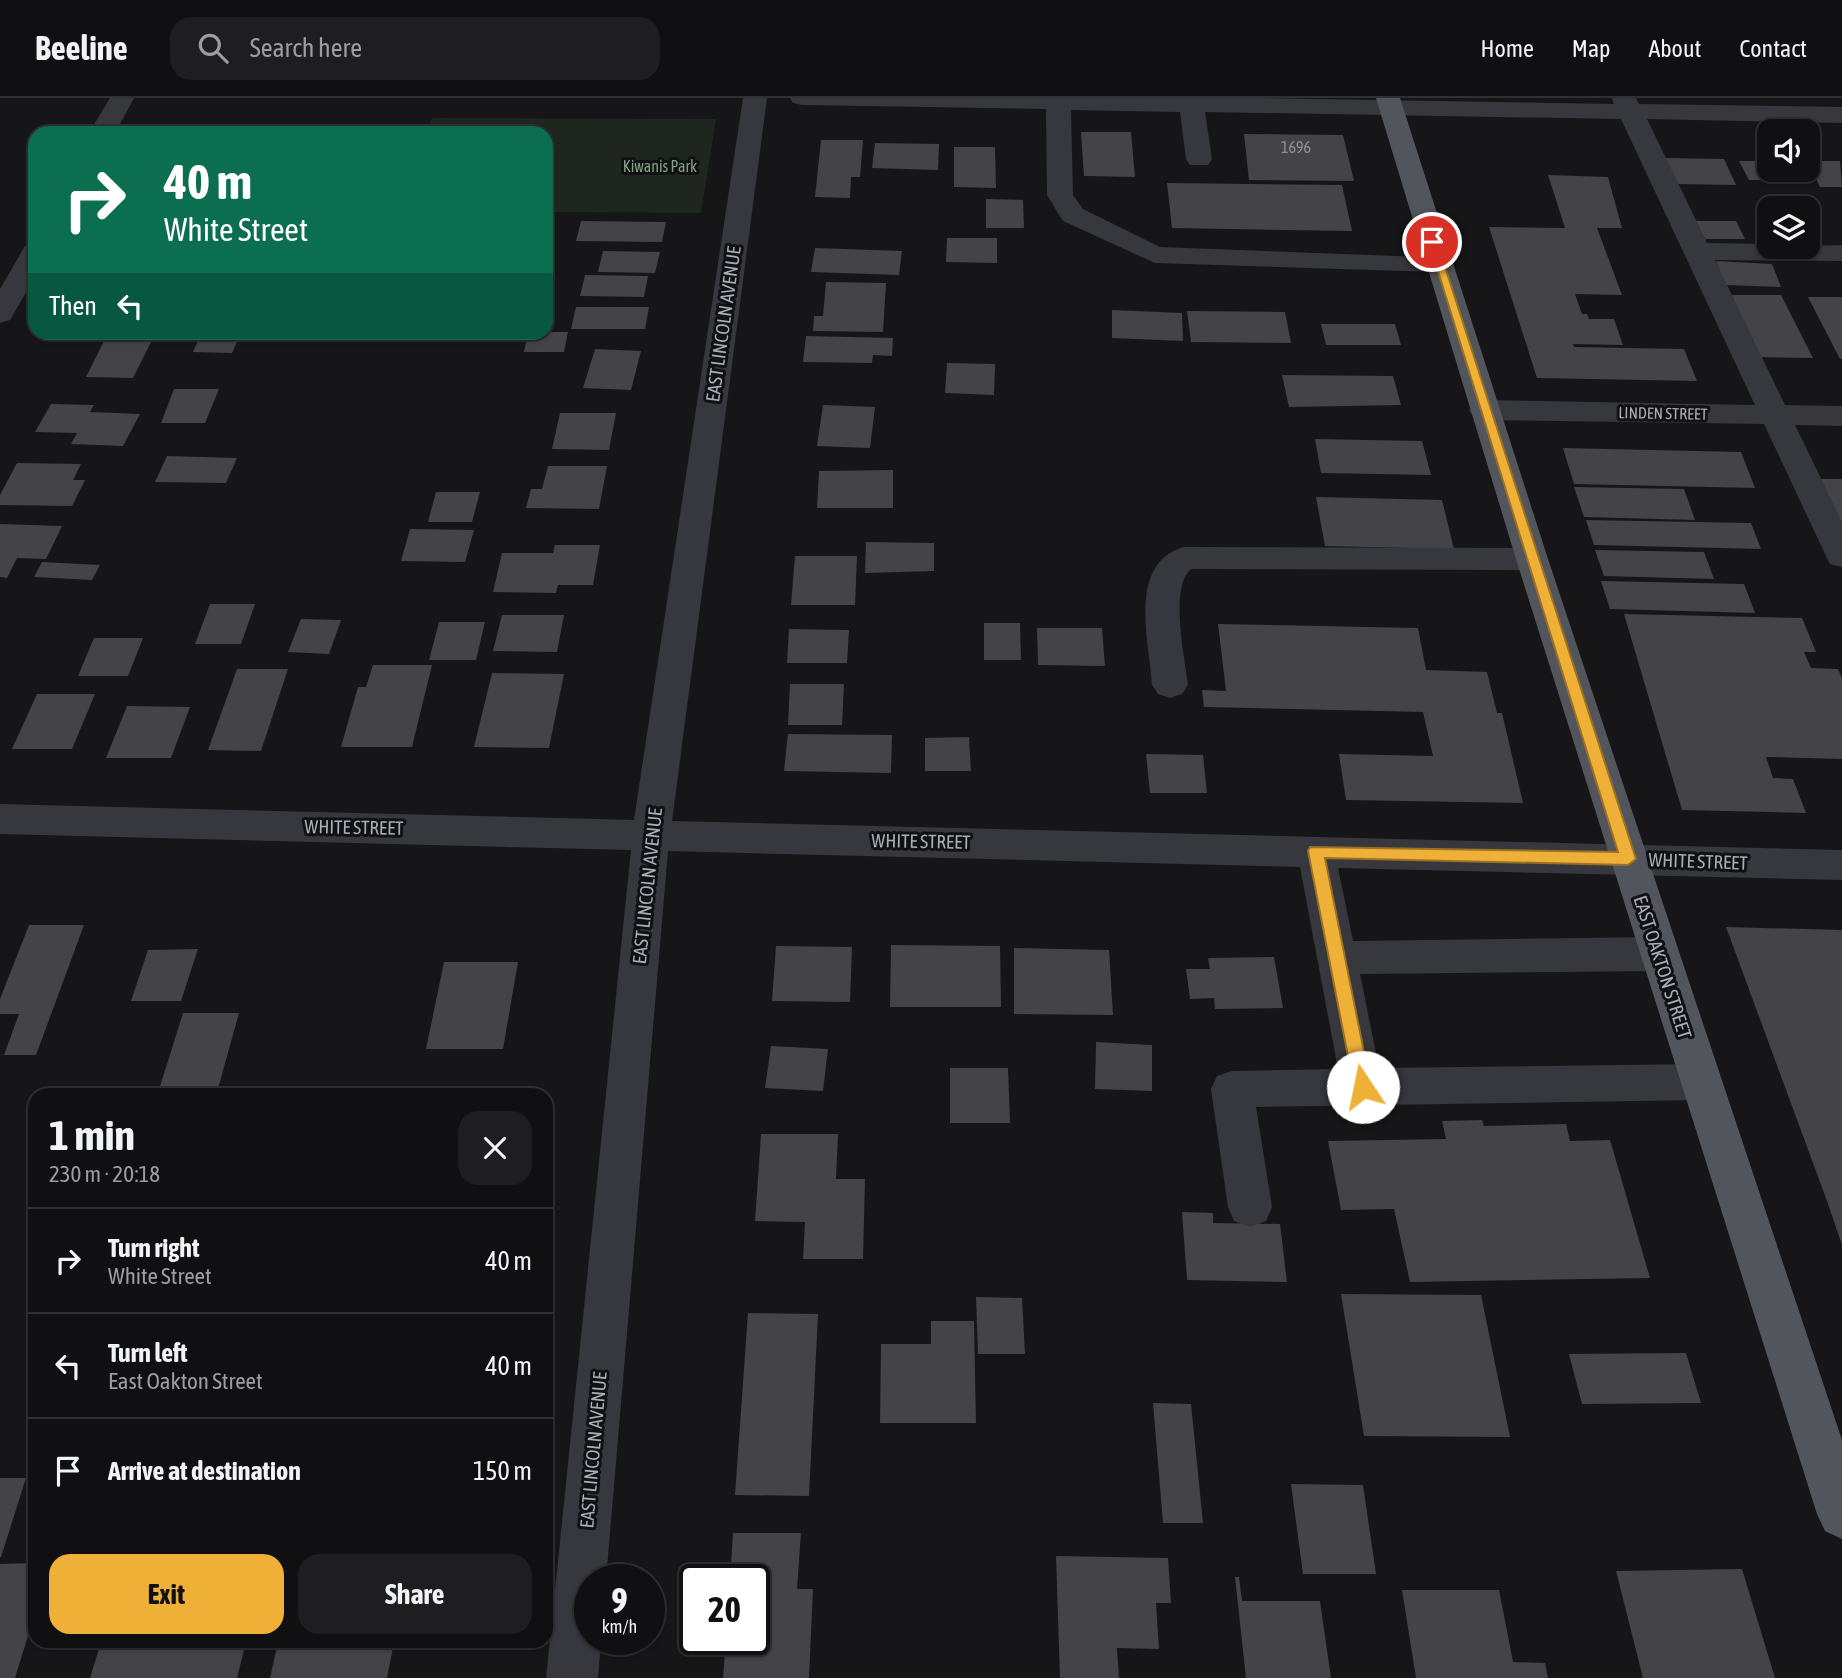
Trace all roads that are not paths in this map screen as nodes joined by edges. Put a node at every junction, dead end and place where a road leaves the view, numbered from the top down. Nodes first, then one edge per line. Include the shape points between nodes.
1 (122, 98) edge
2 (755, 98) edge
3 (802, 98) edge
4 (1058, 102) junction
5 (1390, 103) edge
6 (1475, 103) edge
7 (1191, 104) junction
8 (1628, 105) edge
9 (1842, 116) edge
10 (106, 126) edge
11 (1199, 159) dead end
12 (1697, 251) junction
13 (1842, 253) edge
14 (28, 264) edge
15 (1438, 264) junction
16 (0, 314) edge
17 (1484, 410) junction
18 (1775, 415) junction
19 (1842, 416) edge
20 (1842, 556) edge
21 (1532, 559) junction
22 (1170, 685) dead end
23 (0, 819) edge
24 (651, 834) junction
25 (1316, 851) junction
26 (1628, 859) junction
27 (1842, 865) edge
28 (1659, 954) junction
29 (1337, 958) junction
30 (1701, 1082) junction
31 (1363, 1087) junction
32 (1250, 1207) dead end
33 (1842, 1514) edge
34 (572, 1678) edge

1 - 10 street
2 - 24 street, EAST LINCOLN AVENUE
3 - 4 street
4 - 7 street
4 - 15 street via 1060,195 1073,215 1155,255
5 - 6 street
5 - 7 street
5 - 15 main road, EAST OAKTON STREET
6 - 8 street
7 - 11 street
8 - 9 street
8 - 12 street
12 - 13 street
12 - 18 street
14 - 16 street
15 - 17 main road, EAST OAKTON STREET
17 - 18 street, LINDEN STREET
17 - 21 main road, EAST OAKTON STREET
18 - 19 street, LINDEN STREET
18 - 20 street
21 - 22 street via 1184,558 1170,569 1162,596
21 - 26 main road, EAST OAKTON STREET
23 - 24 street, WHITE STREET
24 - 25 street, WHITE STREET
24 - 34 street, EAST LINCOLN AVENUE
25 - 26 street, WHITE STREET
25 - 29 street
26 - 27 street, WHITE STREET
26 - 28 main road, EAST OAKTON STREET
28 - 29 street
28 - 30 main road, EAST OAKTON STREET
29 - 31 street
30 - 31 street
30 - 33 main road, EAST OAKTON STREET
31 - 32 street via 1233,1089

